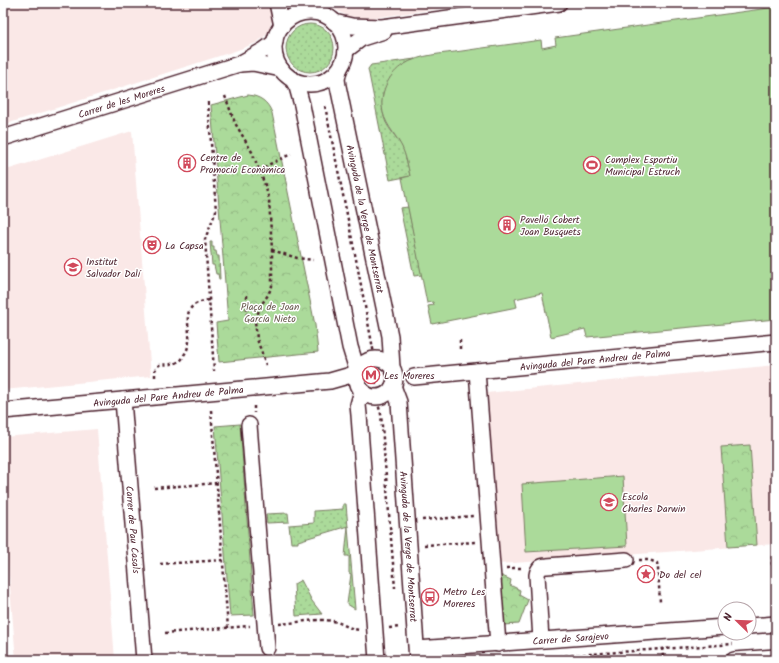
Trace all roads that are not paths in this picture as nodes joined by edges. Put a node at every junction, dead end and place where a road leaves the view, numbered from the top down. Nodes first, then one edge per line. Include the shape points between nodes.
1 (277, 3) edge
2 (559, 3) edge
3 (315, 8) edge
4 (334, 22) junction
5 (404, 25) junction
6 (282, 26) junction
7 (275, 42) junction
8 (346, 50) junction
9 (239, 64) junction
10 (281, 69) junction
11 (339, 70) junction
12 (293, 80) junction
13 (3, 138) edge
14 (776, 342) edge
15 (477, 371) junction
16 (394, 378) junction
17 (359, 383) junction
18 (123, 400) junction
19 (3, 411) edge
20 (249, 425) dead end
21 (626, 560) road end
22 (776, 624) edge
23 (757, 625) edge
24 (717, 628) edge
25 (541, 640) junction
26 (498, 644) junction
27 (267, 648) dead end
28 (417, 655) edge
29 (776, 657) edge
30 (144, 660) edge
31 (378, 660) edge
32 (734, 660) edge

1 - 6 street
2 - 5 street
3 - 4 street
3 - 6 street via 301,13
4 - 5 street via 352,26
4 - 8 street via 345,39
5 - 8 street via 362,38
6 - 7 street
7 - 9 street, Carrer de les Moreres
7 - 10 street via 274,51
8 - 11 street
9 - 10 street, Carrer de les Moreres via 253,63
9 - 13 street, Carrer de les Moreres
10 - 12 street
11 - 12 street via 323,82 309,84
11 - 16 street, Avinguda de la Verge de Montserrat via 338,86 390,336
12 - 17 street via 302,105
14 - 15 street, Avinguda del Pare Andreu de Palma
15 - 16 street, Avinguda del Pare Andreu de Palma
15 - 26 street
16 - 17 street via 384,395 377,397 367,394
16 - 17 street via 388,363 376,358 364,362 360,367
16 - 28 street, Avinguda de la Verge de Montserrat via 399,402
17 - 18 street, Avinguda del Pare Andreu de Palma via 333,381
17 - 31 street via 358,405
18 - 19 street, Avinguda del Pare Andreu de Palma
18 - 30 street, Carrer de Pau Casals
20 - 27 street
21 - 25 street via 540,567 537,575
22 - 23 street
24 - 25 street, Carrer de Sarajevo
25 - 26 street, Carrer de Sarajevo
26 - 28 street, Carrer de Sarajevo
29 - 32 street

